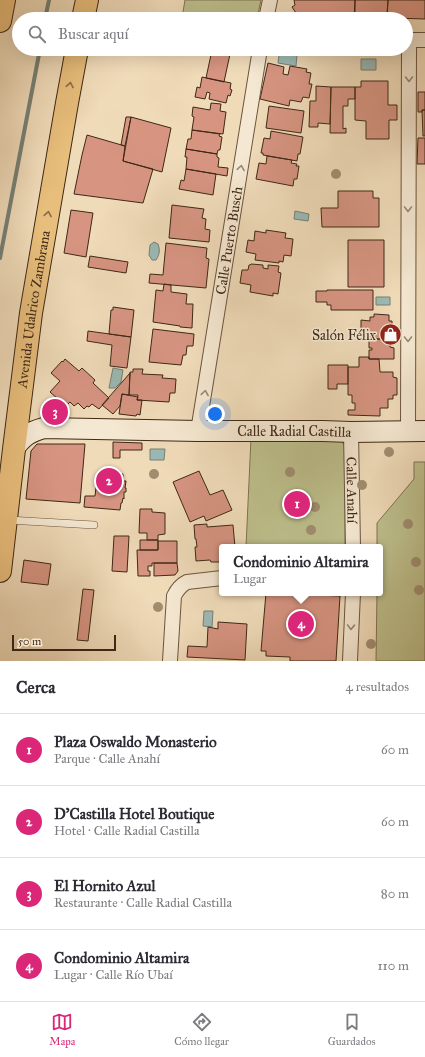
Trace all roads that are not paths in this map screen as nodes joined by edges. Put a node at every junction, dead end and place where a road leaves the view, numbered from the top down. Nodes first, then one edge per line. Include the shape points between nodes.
1 (4, 0) edge
2 (87, 0) edge
3 (270, 0) edge
4 (84, 12) edge
5 (267, 12) edge
6 (0, 21) edge
7 (413, 40) edge
8 (425, 40) edge
9 (76, 56) edge
10 (259, 56) edge
11 (407, 56) edge
12 (19, 407) junction
13 (44, 428) junction
14 (198, 431) junction
15 (416, 431) edge
16 (351, 432) junction
17 (14, 450) junction
18 (6, 520) junction
19 (94, 525) dead end
20 (353, 544) edge
21 (0, 571) edge
22 (219, 578) edge
23 (353, 596) edge
24 (170, 661) edge
25 (350, 661) edge

1 - 6 highway
2 - 4 highway
3 - 5 street
7 - 8 street
12 -> 9 highway, Avenida Udalrico Zambrana via 31,314
14 -> 10 street, Calle Puerto Busch
11 -> 15 street
12 - 13 street via 29,420
12 - 17 highway, Avenida Udalrico Zambrana
13 - 14 street, Calle Radial Castilla
13 - 17 street, Calle Radial Castilla via 26,435
14 - 16 street, Calle Radial Castilla
15 - 16 street, Calle Radial Castilla
16 - 20 street, Calle Anahí
17 - 18 highway, Avenida Udalrico Zambrana
18 - 19 lane
18 - 21 highway, Avenida Udalrico Zambrana
22 - 24 street via 187,582 177,590 174,596
23 -> 25 street

